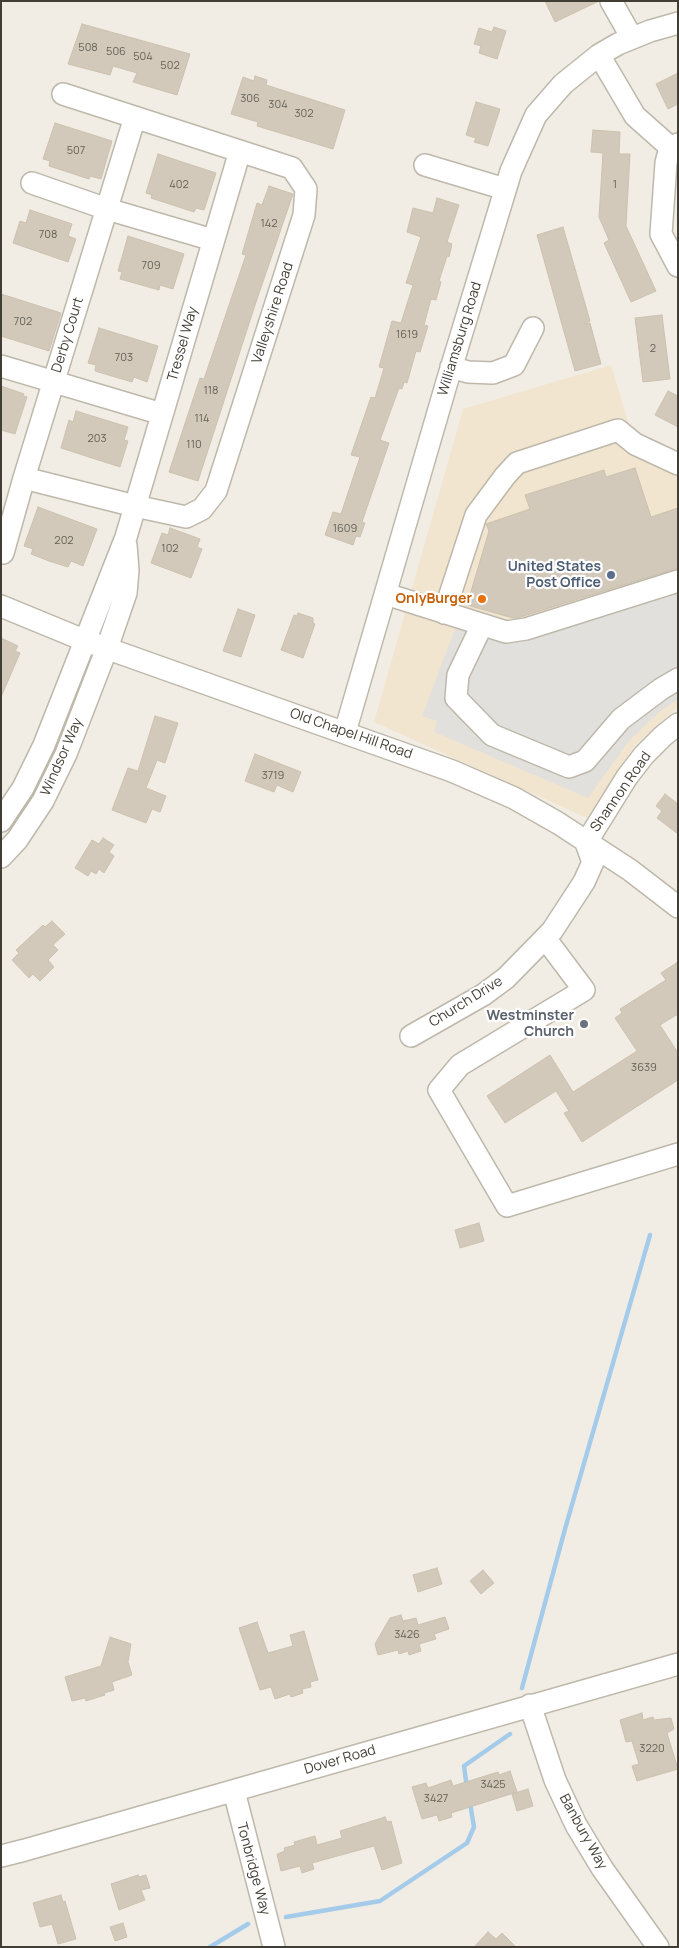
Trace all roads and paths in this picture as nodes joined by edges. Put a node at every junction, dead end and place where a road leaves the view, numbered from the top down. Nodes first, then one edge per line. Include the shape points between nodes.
1 (611, 1) edge
2 (678, 23) edge
3 (632, 38) junction
4 (599, 55) junction
5 (62, 94) dead end
6 (135, 118) junction
7 (674, 145) edge
8 (240, 151) junction
9 (424, 165) dead end
10 (32, 183) dead end
11 (505, 190) junction
12 (107, 210) junction
13 (214, 240) junction
14 (678, 266) edge
15 (533, 328) dead end
16 (1, 366) edge
17 (451, 367) junction
18 (53, 382) junction
19 (162, 414) junction
20 (678, 464) edge
21 (24, 478) junction
22 (135, 506) junction
23 (126, 537) junction
24 (2, 553) edge
25 (678, 582) edge
26 (386, 594) junction
27 (1, 606) edge
28 (444, 613) junction
29 (482, 625) junction
30 (86, 640) junction
31 (108, 648) junction
32 (678, 679) edge
33 (678, 724) edge
34 (345, 732) junction
35 (1, 821) edge
36 (588, 841) junction
37 (1, 857) edge
38 (678, 907) edge
39 (546, 938) junction
40 (411, 1036) dead end
41 (678, 1154) edge
42 (678, 1664) edge
43 (530, 1706) junction
44 (234, 1791) junction
45 (1, 1856) edge
46 (274, 1947) edge
47 (658, 1947) edge

1 - 3 street
2 - 3 street, Williamsburg Road
3 - 4 street, Williamsburg Road
4 - 7 street via 635,116
4 - 11 street, Williamsburg Road via 563,84 536,115
5 - 6 street, Valleyshire Road
6 - 8 street, Valleyshire Road
6 - 12 street, Derby Court
7 - 14 street via 666,163 661,234
8 - 13 street, Tressel Way
8 - 22 street, Valleyshire Road via 292,168 306,189 304,215 216,491 202,509 186,517
9 - 11 street
10 - 12 street
11 - 17 street, Williamsburg Road
12 - 13 street
12 - 18 street, Derby Court
13 - 19 street, Tressel Way
15 - 17 street via 514,365 493,373 468,372
16 - 18 street
17 - 26 street, Williamsburg Road
18 - 19 street
18 - 21 street, Derby Court
19 - 22 street, Tressel Way
20 - 28 street via 635,444 618,430 517,463 476,515
21 - 22 street, Valleyshire Road
21 - 24 street, Derby Court
22 - 23 street, Tressel Way
23 - 30 street, Tressel Way
23 - 31 street, Tressel Way via 126,593
25 - 29 street via 516,631 506,632
26 - 28 street
26 - 34 street, Williamsburg Road
27 - 30 street, Old Chapel Hill Road
28 - 29 street
29 - 32 street via 458,675 456,698 492,735 569,767 585,761 621,719
30 - 31 street, Old Chapel Hill Road
30 - 35 street, Windsor Way via 44,745 23,788
31 - 34 street, Old Chapel Hill Road
31 - 37 street, Windsor Way via 66,754 43,801 17,840
33 - 36 street, Shannon Road via 638,763
34 - 36 street, Old Chapel Hill Road via 452,771 514,798
36 - 38 street, Old Chapel Hill Road
36 - 39 street, Church Drive via 593,862 584,882
39 - 40 street, Church Drive via 506,978 483,995
39 - 41 street via 584,990 460,1065 439,1090 507,1206
42 - 43 street, Dover Road
43 - 44 street, Dover Road
43 - 47 street, Banbury Way via 555,1780 576,1825
44 - 45 street, Dover Road
44 - 46 street, Tonbridge Way

